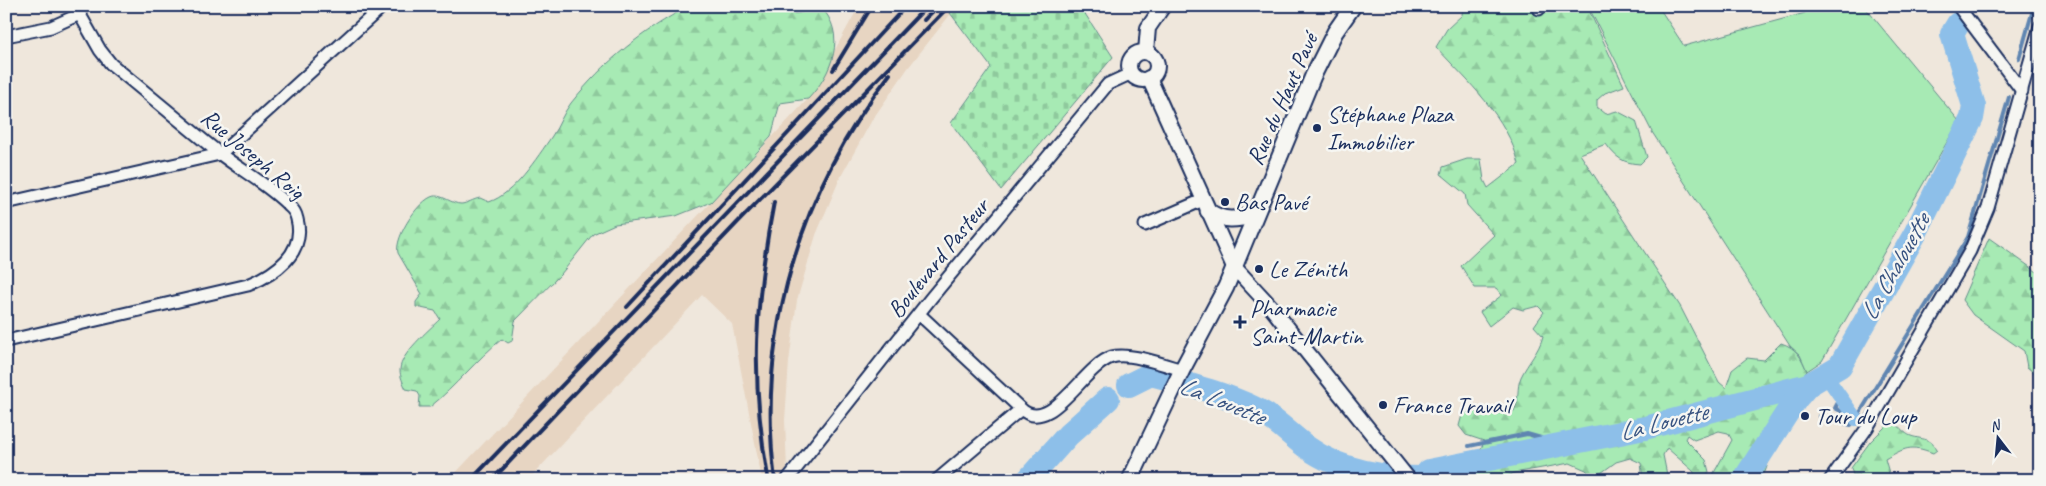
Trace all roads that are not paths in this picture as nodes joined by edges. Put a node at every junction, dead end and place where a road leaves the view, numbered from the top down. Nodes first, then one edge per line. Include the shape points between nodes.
1 (383, 6) edge
2 (1163, 6) edge
3 (1353, 6) edge
4 (1958, 6) edge
5 (78, 10) edge
6 (2040, 26) edge
7 (6, 36) edge
8 (1146, 52) junction
9 (1132, 73) junction
10 (1150, 78) junction
11 (2022, 91) junction
12 (220, 154) junction
13 (6, 203) edge
14 (1206, 206) junction
15 (1255, 215) junction
16 (1145, 225) dead end
17 (1234, 267) junction
18 (918, 314) junction
19 (6, 341) edge
20 (1182, 371) junction
21 (1021, 409) junction
22 (787, 480) edge
23 (937, 480) edge
24 (1130, 480) edge
25 (1409, 480) edge
26 (1830, 480) edge

1 - 12 street
2 - 8 street via 1148,28
3 - 15 main road, Rue du Haut Pavé via 1335,32 1313,76
4 - 11 street
5 - 7 street via 51,27
5 - 12 street, Rue Joseph Roig via 111,64
6 - 11 street
8 - 9 street via 1133,57
8 - 10 street via 1157,64 1155,74
9 - 10 street via 1140,79
9 - 18 street, Boulevard Pasteur via 1108,84
10 - 14 street
11 - 26 street via 1988,208 1970,251 1867,428
12 - 13 street
12 - 19 street, Rue Joseph Roig via 294,211 298,225 297,243 293,253 280,267 266,278 229,291
14 - 15 main road via 1217,217 1232,220
14 - 16 street
14 - 17 street
15 - 17 main road, Rue du Haut Pavé
17 - 20 main road, Rue du Haut Pavé
17 - 25 street via 1271,307
18 - 21 street
18 - 22 street, Boulevard Pasteur
20 - 21 street via 1129,356 1112,357 1096,366 1049,413 1037,416
20 - 24 main road, Rue du Haut Pavé
21 - 23 street

